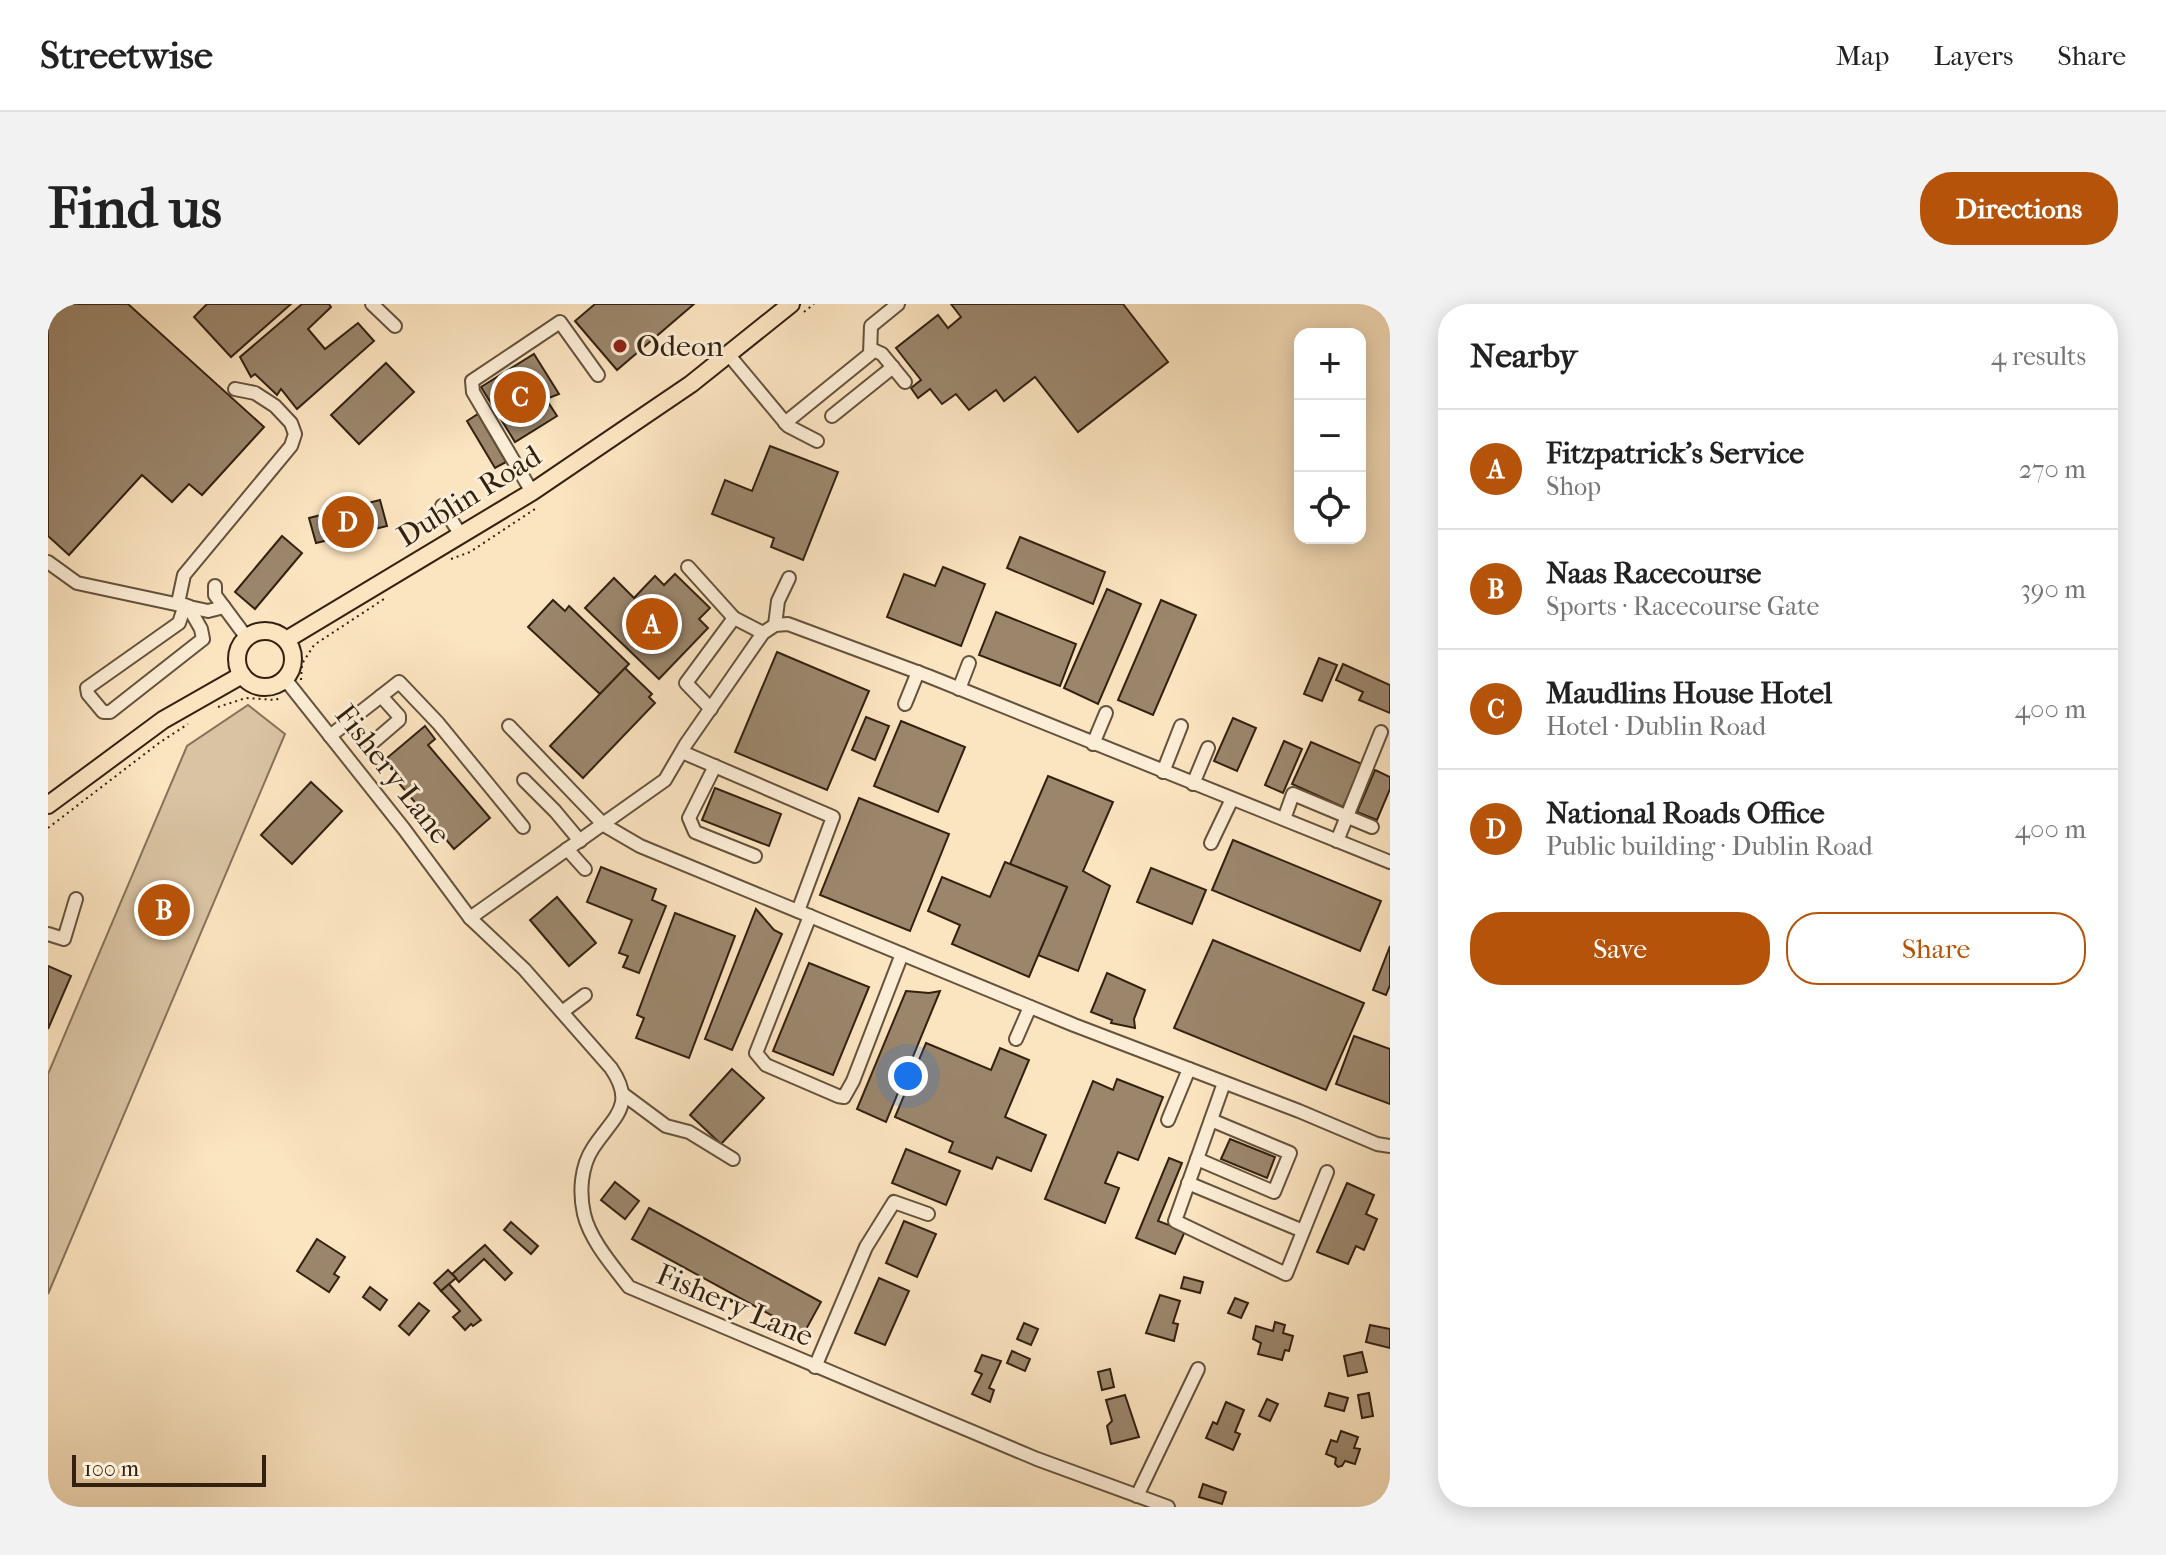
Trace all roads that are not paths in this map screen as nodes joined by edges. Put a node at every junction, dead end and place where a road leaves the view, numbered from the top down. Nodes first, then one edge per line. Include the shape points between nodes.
1 (372, 304) edge
2 (791, 304) edge
3 (898, 304) edge
4 (395, 326) dead end
5 (871, 349) junction
6 (728, 354) junction
7 (893, 367) junction
8 (598, 375) dead end
9 (905, 382) dead end
10 (235, 389) dead end
11 (832, 416) dead end
12 (785, 423) junction
13 (817, 441) dead end
14 (532, 492) junction
15 (442, 506) dead end
16 (461, 535) junction
17 (48, 562) edge
18 (688, 567) dead end
19 (789, 578) dead end
20 (215, 586) dead end
21 (184, 605) junction
22 (224, 607) junction
23 (734, 618) junction
24 (775, 625) junction
25 (763, 633) junction
26 (247, 638) junction
27 (286, 640) junction
28 (969, 663) dead end
29 (918, 672) junction
30 (242, 675) junction
31 (289, 684) junction
32 (959, 689) junction
33 (381, 696) junction
34 (905, 704) dead end
35 (711, 709) junction
36 (1106, 713) dead end
37 (509, 726) dead end
38 (1181, 726) dead end
39 (1381, 732) dead end
40 (330, 736) junction
41 (371, 744) dead end
42 (1093, 744) junction
43 (1208, 748) dead end
44 (682, 752) junction
45 (715, 766) junction
46 (1163, 772) junction
47 (524, 780) dead end
48 (1193, 784) junction
49 (1232, 799) junction
50 (48, 805) edge
51 (1347, 817) junction
52 (1284, 819) junction
53 (604, 825) junction
54 (523, 827) dead end
55 (1372, 827) dead end
56 (580, 841) junction
57 (1337, 841) junction
58 (1211, 843) dead end
59 (567, 849) junction
60 (755, 856) dead end
61 (1390, 862) edge
62 (585, 869) dead end
63 (76, 899) dead end
64 (804, 914) junction
65 (470, 918) junction
66 (48, 934) edge
67 (902, 954) junction
68 (585, 995) dead end
69 (1030, 1007) junction
70 (562, 1012) junction
71 (1016, 1039) dead end
72 (1189, 1069) junction
73 (1224, 1083) junction
74 (623, 1094) junction
75 (1168, 1120) dead end
76 (1211, 1120) junction
77 (1390, 1146) edge
78 (733, 1159) dead end
79 (1197, 1159) junction
80 (1327, 1172) dead end
81 (1188, 1183) junction
82 (928, 1214) dead end
83 (1303, 1231) junction
84 (815, 1367) junction
85 (1198, 1369) dead end
86 (1137, 1496) junction
87 (1168, 1507) edge

1 - 4 street
2 - 6 main road, Dublin Road
3 - 5 street via 871,326
5 - 7 street
5 - 12 street
6 - 12 street
6 - 14 main road, Dublin Road
7 - 9 street
7 - 11 street
8 - 14 street via 560,322 472,381 473,392
10 - 21 street via 255,393 275,406 295,434 291,446 184,575
12 - 13 street
14 - 16 main road, Dublin Road
15 - 16 street
16 - 27 main road, Dublin Road
17 - 21 street via 77,583
18 - 23 street
19 - 24 street
20 - 22 street
21 - 21 street via 203,639 110,712 103,712 87,688 179,623
21 - 22 street via 208,611
22 - 26 street
23 - 25 street
23 - 35 street via 686,683
24 - 25 street
24 - 29 street via 804,629
25 - 35 street
26 - 27 main road via 269,631
26 - 30 main road via 237,657
27 - 31 main road via 293,659
28 - 32 street
29 - 32 street
29 - 34 street
30 - 31 main road via 259,687
30 - 50 main road via 163,720
31 - 40 street, Fishery Lane
32 - 42 street
33 - 40 street
33 - 41 street via 399,720
33 - 54 street via 399,682
35 - 44 street
36 - 42 street
37 - 53 street
38 - 46 street
39 - 51 street
40 - 65 street, Fishery Lane
42 - 46 street
43 - 48 street
44 - 45 street
44 - 53 street via 665,780
45 - 60 street via 689,818 691,826
45 - 64 street via 833,817
46 - 48 street
47 - 56 street
48 - 49 street
49 - 52 street
49 - 58 street
51 - 52 street via 1293,794
51 - 55 street
51 - 57 street
52 - 57 street
53 - 56 street
53 - 64 street via 640,846
56 - 59 street
57 - 61 street
59 - 62 street
59 - 65 street
63 - 66 street via 64,939
64 - 67 street
64 - 67 street via 756,1053 766,1065 838,1096 844,1097 853,1081
65 - 70 street, Fishery Lane
67 - 69 street
68 - 70 street
69 - 71 street
69 - 72 street
70 - 74 street, Fishery Lane via 611,1068
72 - 73 street
72 - 75 street
73 - 76 street
73 - 77 street
74 - 78 street via 666,1126 689,1132
74 - 84 street, Fishery Lane via 620,1113 591,1150 583,1172 584,1217 603,1251 629,1287
76 - 79 street
76 - 79 street via 1290,1153 1274,1192
79 - 81 street
80 - 83 street
81 - 83 street
81 - 83 street via 1175,1221 1286,1274
82 - 84 street via 894,1202 866,1247
84 - 86 street, Fishery Lane
85 - 86 street
86 - 87 street, Fishery Lane

